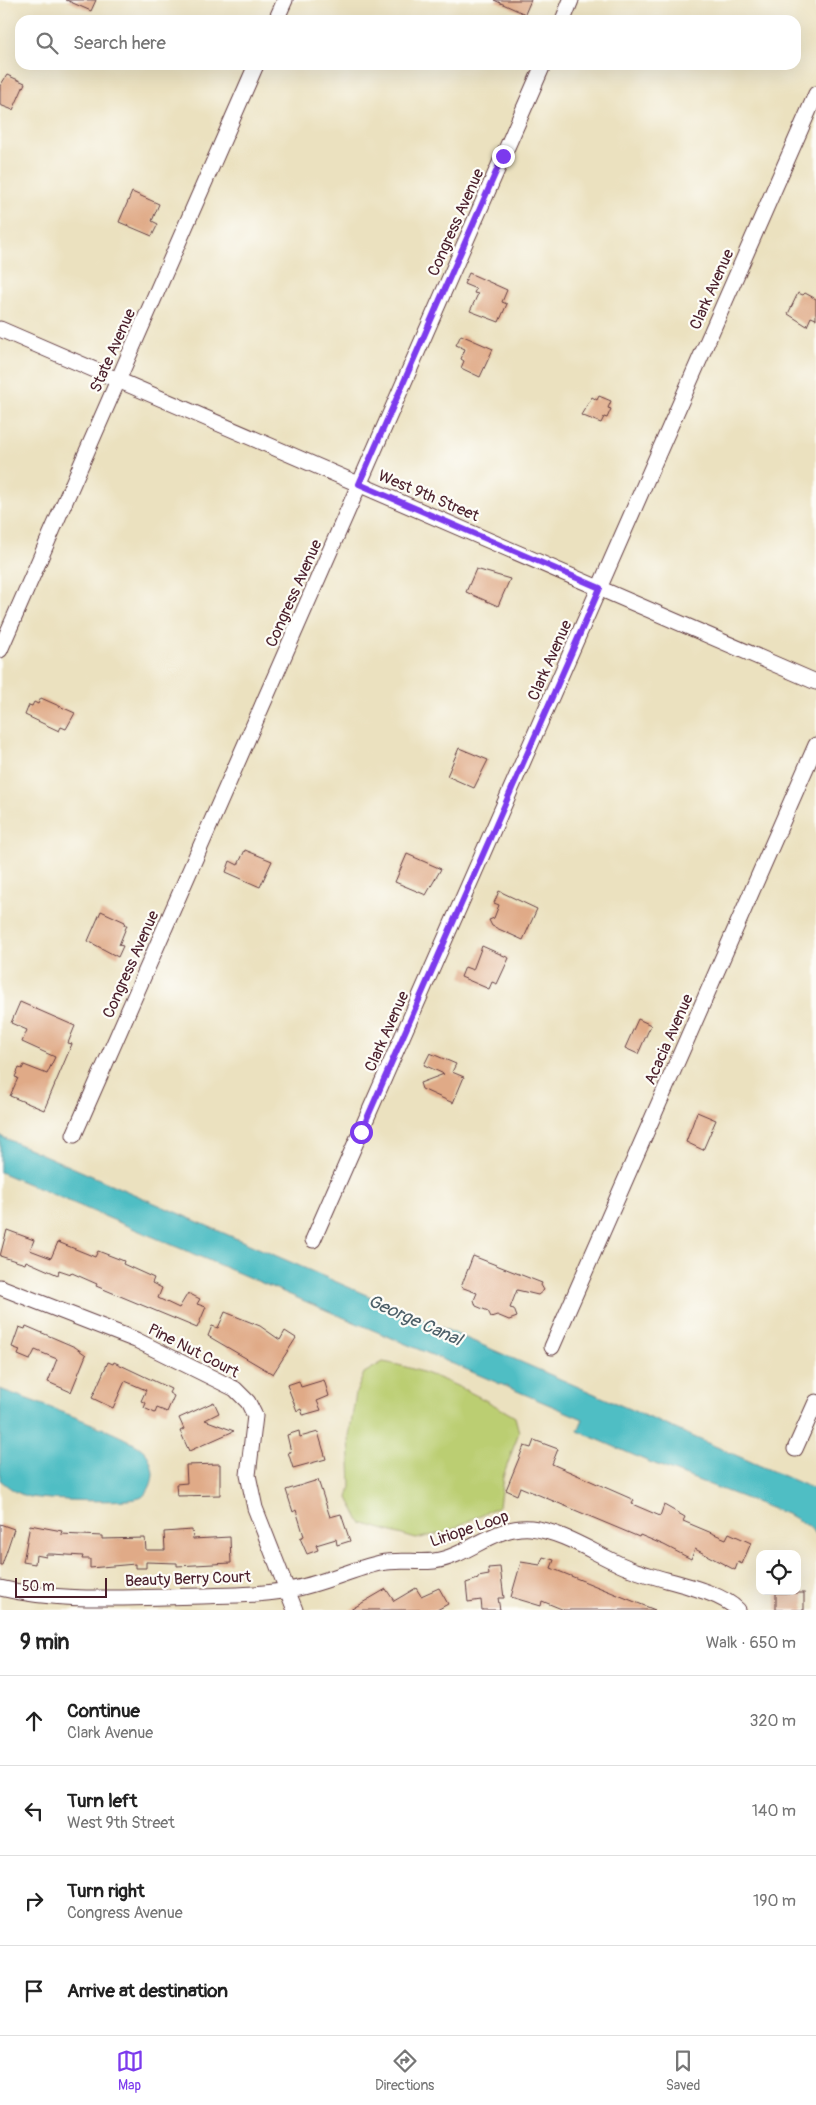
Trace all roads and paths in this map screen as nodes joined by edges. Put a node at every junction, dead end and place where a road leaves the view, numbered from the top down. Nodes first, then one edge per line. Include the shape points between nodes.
1 (285, 0) edge
2 (571, 0) edge
3 (278, 15) edge
4 (564, 15) edge
5 (254, 70) edge
6 (541, 70) edge
7 (816, 94) edge
8 (0, 329) edge
9 (118, 380) junction
10 (359, 484) junction
11 (600, 588) junction
12 (0, 650) edge
13 (816, 682) edge
14 (816, 745) edge
15 (74, 1135) dead end
16 (313, 1240) dead end
17 (0, 1287) edge
18 (552, 1347) dead end
19 (816, 1402) edge
20 (795, 1449) dead end
21 (0, 1588) edge
22 (288, 1590) junction
23 (295, 1610) edge
24 (738, 1610) edge

1 - 3 street
2 - 4 street
5 - 9 street, State Avenue
6 - 10 street, Congress Avenue
7 - 11 street, Clark Avenue
8 - 9 street, West 9th Street
9 - 10 street, West 9th Street
9 - 12 street, State Avenue
10 - 11 street, West 9th Street
10 - 15 street, Congress Avenue
11 - 13 street, West 9th Street
11 - 16 street, Clark Avenue
14 - 18 street, Acacia Avenue
17 - 22 street, Pine Nut Court via 136,1340 235,1389 248,1402 255,1416 248,1475 255,1508
19 - 20 street
21 - 22 street, Beauty Berry Court via 92,1600 223,1596
22 - 23 street, Pine Nut Court
22 - 24 street, Liriope Loop via 380,1563 404,1559 433,1561 486,1537 510,1529 531,1528 556,1535 631,1569 723,1598

